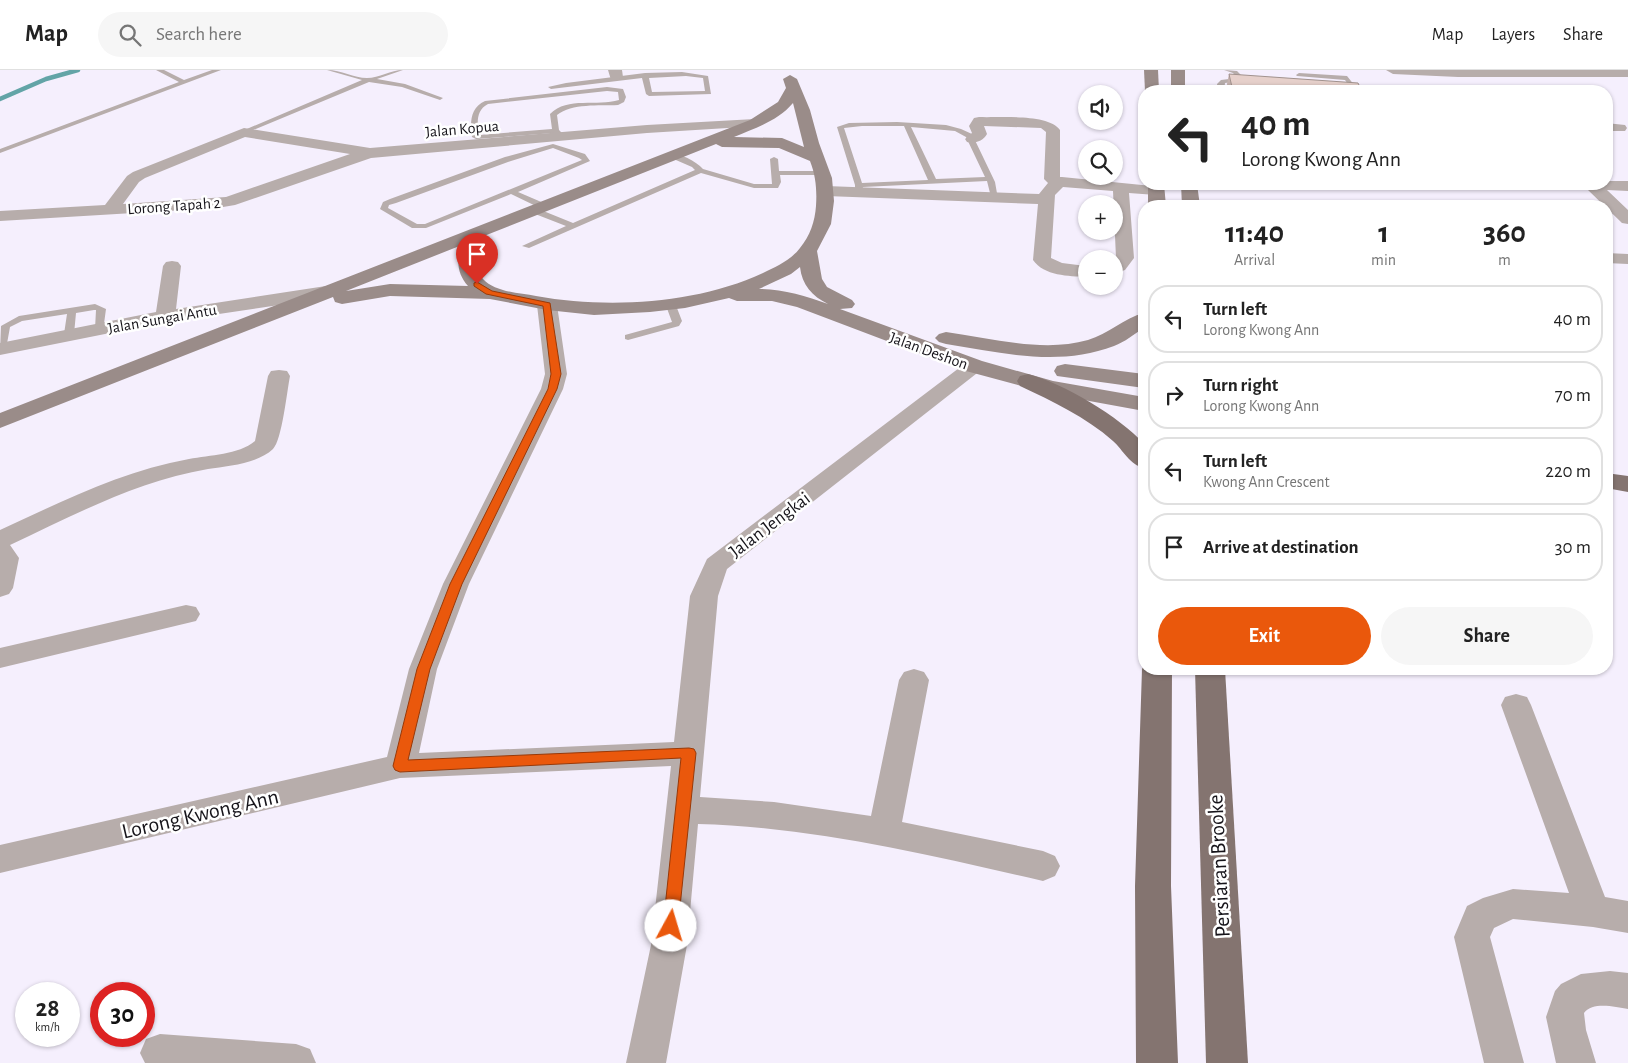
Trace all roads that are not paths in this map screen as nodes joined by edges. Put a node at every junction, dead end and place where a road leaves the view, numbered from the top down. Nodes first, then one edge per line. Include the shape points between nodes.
1 (159, 70) edge
2 (218, 70) edge
3 (330, 70) edge
4 (400, 70) edge
5 (787, 70) edge
6 (1152, 70) edge
7 (1178, 70) edge
8 (1393, 70) edge
9 (1594, 71) edge
10 (1222, 72) edge
11 (1458, 73) junction
12 (1628, 73) edge
13 (616, 74) edge
14 (645, 75) junction
15 (1299, 75) dead end
16 (368, 80) junction
17 (1223, 81) junction
18 (184, 82) junction
19 (1152, 85) edge
20 (1178, 85) edge
21 (1220, 85) edge
22 (1351, 85) edge
23 (1473, 85) edge
24 (793, 88) junction
25 (505, 94) dead end
26 (440, 98) dead end
27 (756, 122) junction
28 (907, 125) junction
29 (684, 127) junction
30 (244, 132) junction
31 (556, 138) junction
32 (972, 139) junction
33 (510, 142) junction
34 (698, 145) junction
35 (0, 151) edge
36 (370, 153) junction
37 (672, 155) junction
38 (514, 157) junction
39 (774, 159) dead end
40 (700, 171) junction
41 (776, 173) junction
42 (822, 174) junction
43 (989, 179) junction
44 (933, 182) junction
45 (1059, 182) junction
46 (1613, 185) edge
47 (1628, 186) edge
48 (1121, 188) junction
49 (859, 189) junction
50 (1597, 190) edge
51 (512, 192) junction
52 (1157, 193) edge
53 (995, 197) junction
54 (1047, 199) junction
55 (1608, 200) edge
56 (1613, 205) edge
57 (538, 208) junction
58 (110, 210) junction
59 (0, 216) edge
60 (1627, 218) edge
61 (572, 225) junction
62 (477, 232) junction
63 (526, 246) dead end
64 (809, 252) junction
65 (1613, 258) edge
66 (1628, 259) edge
67 (1123, 261) edge
68 (172, 266) dead end
69 (1078, 270) edge
70 (326, 292) junction
71 (489, 293) junction
72 (717, 296) junction
73 (670, 303) junction
74 (547, 304) junction
75 (72, 311) junction
76 (165, 316) junction
77 (1138, 322) edge
78 (100, 329) junction
79 (69, 334) junction
80 (628, 337) dead end
81 (946, 338) junction
82 (1, 349) edge
83 (974, 366) junction
84 (279, 376) dead end
85 (1138, 380) edge
86 (1028, 381) junction
87 (1138, 403) edge
88 (0, 421) edge
89 (0, 439) edge
90 (1138, 454) edge
91 (1613, 462) edge
92 (1628, 465) edge
93 (1613, 481) edge
94 (1628, 484) edge
95 (0, 540) edge
96 (0, 550) edge
97 (0, 588) edge
98 (186, 614) dead end
99 (0, 658) edge
100 (1157, 675) edge
101 (1210, 675) edge
102 (914, 680) dead end
103 (1516, 705) dead end
104 (689, 753) junction
105 (400, 766) junction
106 (682, 810) junction
107 (884, 831) junction
108 (0, 859) edge
109 (1043, 866) dead end
110 (1593, 911) junction
111 (1628, 917) edge
112 (1628, 991) edge
113 (160, 1053) dead end
114 (296, 1063) edge
115 (646, 1063) edge
116 (1157, 1063) edge
117 (1227, 1063) edge
118 (1504, 1063) edge
119 (1576, 1063) edge

1 - 18 lane
2 - 18 lane
3 - 16 lane
4 - 16 lane
5 - 24 main road
6 - 19 main road
7 - 20 main road
8 - 11 street
9 - 11 street
9 - 12 street
10 - 17 lane
10 - 17 lane via 1236,72 1245,80
11 - 23 street
13 - 14 lane
13 - 25 lane
14 - 14 lane via 700,75 706,77 709,93 649,94
15 - 22 lane via 1347,78
16 - 26 lane via 403,85
16 - 30 lane
17 - 21 lane
18 - 35 lane
24 - 27 main road via 790,98 781,108
24 - 42 main road via 803,109
27 - 29 street, Jalan Kopua
27 - 34 main road
28 - 32 lane via 953,128
28 - 44 lane
28 - 49 lane via 840,127
29 - 31 street, Jalan Kopua
29 - 34 street via 699,136
30 - 36 street, Jalan Kopua
30 - 58 street via 139,175
31 - 31 lane via 476,137 475,112 487,102 621,90 623,97 618,103 555,111
31 - 33 street, Jalan Kopua
31 - 38 lane
31 - 51 lane via 586,161
32 - 43 lane
32 - 45 street via 980,134 976,126 987,120 1051,127 1051,177
33 - 36 street, Jalan Kopua
33 - 38 lane
34 - 37 main road
34 - 42 main road via 742,141 782,143
36 - 58 street, Lorong Tapah 2 via 229,201
37 - 40 lane via 695,165
37 - 57 main road
38 - 51 lane via 393,201 384,209 420,226
39 - 41 lane
40 - 41 lane via 766,187 777,185
40 - 61 lane
41 - 42 lane
42 - 49 street
42 - 64 main road via 820,232
43 - 44 lane
43 - 53 lane
44 - 49 lane
45 - 48 street
45 - 54 street via 1047,194
46 - 47 street
48 - 52 street
48 - 67 street
49 - 53 street
50 - 55 street
51 - 57 lane
53 - 54 street
54 - 69 street via 1042,260 1047,265
56 - 60 street
57 - 61 lane
57 - 62 main road
58 - 59 street, Lorong Tapah 2
61 - 63 lane
62 - 70 main road
62 - 71 main road via 467,265 477,284
64 - 72 main road via 788,268 761,281
64 - 81 main road, Jalan Deshon via 813,284 824,295
65 - 66 street
68 - 76 street
70 - 76 street, Jalan Sungai Antu
70 - 88 main road
71 - 74 main road
71 - 89 main road via 390,290 335,300
72 - 73 main road
72 - 83 main road, Jalan Deshon via 758,294 803,302
73 - 74 main road via 594,309
73 - 80 lane via 676,324
74 - 105 street via 556,374 552,389 456,584 423,669
75 - 78 lane via 101,309
75 - 79 lane
75 - 82 lane via 11,322 6,326
76 - 78 street, Jalan Sungai Antu
77 - 81 main road via 1108,340 1060,351
78 - 79 street, Jalan Sungai Antu
79 - 82 street, Jalan Sungai Antu
81 - 85 main road, Jalan Deshon via 1080,374
83 - 86 main road, Jalan Deshon
83 - 104 street, Jalan Jengkai via 716,565 704,596
84 - 95 street via 266,443 262,448 239,456 162,471 112,489
86 - 87 main road, Jalan Deshon
86 - 90 main road via 1078,406 1123,437
91 - 92 main road
93 - 94 main road
96 - 97 street via 6,558
98 - 99 street
100 - 116 main road via 1153,886
101 - 117 main road, Persiaran Brooke
102 - 107 street
103 - 110 street
104 - 105 street, Lorong Kwong Ann
104 - 106 street, Jalan Jengkai
105 - 108 street, Lorong Kwong Ann
106 - 107 street via 747,811
106 - 115 street, Jalan Jengkai via 669,945
107 - 109 street
110 - 111 street
110 - 118 street via 1513,904 1495,908 1480,917 1472,937
112 - 119 street via 1609,988 1584,990 1570,999 1564,1014
113 - 114 street

